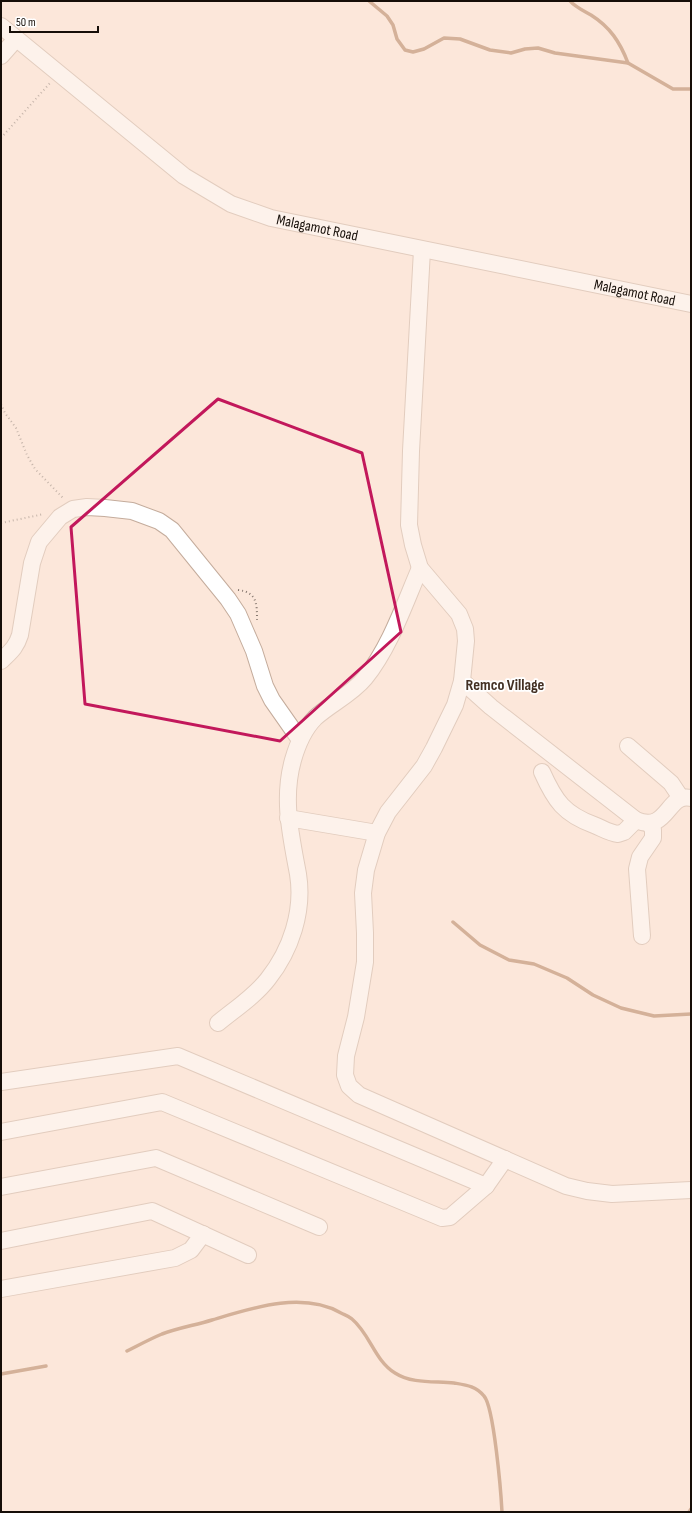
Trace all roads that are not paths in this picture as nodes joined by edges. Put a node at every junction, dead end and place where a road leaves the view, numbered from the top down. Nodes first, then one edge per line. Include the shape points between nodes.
1 (1, 26) edge
2 (16, 39) junction
3 (1, 56) edge
4 (422, 250) junction
5 (691, 304) edge
6 (420, 568) junction
7 (1, 661) edge
8 (462, 681) junction
9 (300, 740) junction
10 (628, 746) dead end
11 (542, 772) dead end
12 (686, 798) edge
13 (288, 818) junction
14 (643, 822) junction
15 (377, 833) junction
16 (642, 936) dead end
17 (218, 1022) dead end
18 (1, 1082) edge
19 (1, 1132) edge
20 (505, 1159) junction
21 (486, 1186) junction
22 (1, 1187) edge
23 (691, 1190) edge
24 (319, 1227) dead end
25 (203, 1234) junction
26 (1, 1241) edge
27 (248, 1255) dead end
28 (1, 1289) edge

1 - 2 street, Malagamot Road
2 - 3 street
2 - 4 street, Malagamot Road via 184,176 231,204 271,218
4 - 5 street, Malagamot Road
4 - 6 street via 409,507 409,525
6 - 8 street via 459,614 465,629
6 - 9 street via 378,661 364,680 315,718
7 - 9 street via 11,653 20,635 38,542 60,517 73,509 105,508 132,512 159,521 172,530 228,599 238,614 272,700
8 - 14 street via 491,707
8 - 15 street via 455,704 424,766 388,812
9 - 13 street via 291,769
10 - 12 street
11 - 14 street via 553,794 568,812 581,821 618,834
12 - 14 street via 675,803 663,818
13 - 15 street
13 - 17 street via 300,903 295,927 287,949 268,979 247,1000
14 - 16 street via 653,830 653,838 640,858 637,869
15 - 20 street via 366,870 363,893 364,962 344,1075 349,1086 359,1095
18 - 21 street via 178,1056
19 - 21 street via 162,1102 442,1218 450,1216
20 - 21 street
20 - 23 street via 566,1186 587,1192 612,1194
22 - 24 street via 156,1158
25 - 26 street via 152,1211
25 - 27 street
25 - 28 street via 191,1250 175,1258

